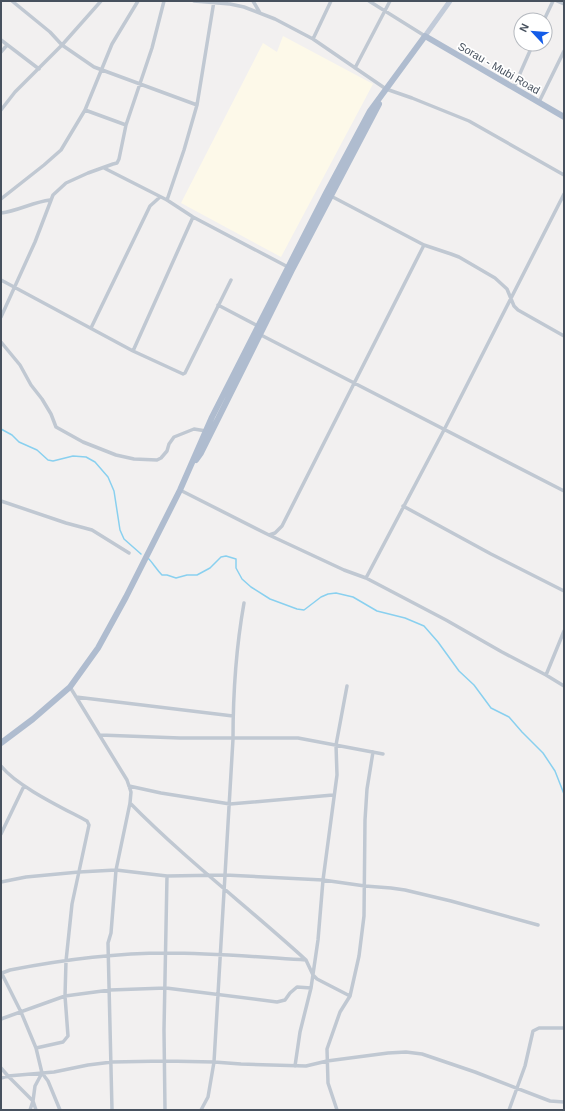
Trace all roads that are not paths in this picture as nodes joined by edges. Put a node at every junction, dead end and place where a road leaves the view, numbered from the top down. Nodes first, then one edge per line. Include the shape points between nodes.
1 (12, 1) edge
2 (101, 1) edge
3 (138, 1) edge
4 (164, 1) edge
5 (194, 1) edge
6 (253, 1) edge
7 (331, 1) edge
8 (369, 1) edge
9 (390, 1) edge
10 (450, 1) edge
11 (553, 1) edge
12 (558, 1) edge
13 (214, 2) edge
14 (564, 4) edge
15 (386, 11) junction
16 (260, 12) junction
17 (548, 12) edge
18 (424, 36) junction
19 (313, 39) junction
20 (1, 40) edge
21 (7, 45) junction
22 (62, 45) junction
23 (564, 51) edge
24 (1, 52) edge
25 (530, 52) edge
26 (355, 68) junction
27 (39, 69) junction
28 (102, 70) junction
29 (139, 85) junction
30 (514, 88) junction
31 (386, 89) junction
32 (539, 102) junction
33 (197, 105) junction
34 (1, 110) edge
35 (85, 110) junction
36 (564, 117) edge
37 (126, 125) junction
38 (104, 168) junction
39 (564, 174) edge
40 (329, 194) junction
41 (564, 195) edge
42 (1, 198) edge
43 (160, 198) junction
44 (50, 200) junction
45 (166, 200) junction
46 (1, 213) edge
47 (193, 217) junction
48 (424, 245) junction
49 (288, 267) junction
50 (1, 280) edge
51 (231, 280) dead end
52 (14, 288) junction
53 (510, 299) junction
54 (218, 305) junction
55 (1, 317) edge
56 (91, 328) junction
57 (259, 330) junction
58 (564, 336) edge
59 (1, 342) edge
60 (133, 351) junction
61 (355, 383) junction
62 (444, 430) junction
63 (206, 431) junction
64 (191, 466) junction
65 (180, 490) junction
66 (564, 491) edge
67 (1, 501) edge
68 (403, 506) junction
69 (269, 535) junction
70 (130, 553) dead end
71 (366, 578) junction
72 (564, 591) edge
73 (244, 603) dead end
74 (564, 631) edge
75 (546, 675) junction
76 (347, 686) dead end
77 (564, 686) edge
78 (70, 687) junction
79 (76, 697) junction
80 (233, 716) junction
81 (100, 735) junction
82 (234, 739) junction
83 (1, 743) edge
84 (336, 745) junction
85 (373, 752) junction
86 (382, 754) dead end
87 (1, 766) edge
88 (24, 786) junction
89 (129, 786) junction
90 (333, 794) junction
91 (130, 803) junction
92 (230, 804) junction
93 (1, 834) edge
94 (116, 870) junction
95 (79, 872) junction
96 (225, 875) junction
97 (167, 876) junction
98 (209, 876) junction
99 (323, 880) junction
100 (1, 882) edge
101 (365, 886) junction
102 (224, 889) junction
103 (538, 926) dead end
104 (165, 953) junction
105 (221, 954) junction
106 (108, 956) junction
107 (66, 960) junction
108 (306, 960) junction
109 (1, 972) edge
110 (313, 975) junction
111 (166, 988) junction
112 (312, 988) junction
113 (110, 990) junction
114 (219, 995) junction
115 (65, 996) junction
116 (350, 996) junction
117 (21, 1012) junction
118 (1, 1019) edge
119 (564, 1028) edge
120 (36, 1048) junction
121 (165, 1061) junction
122 (327, 1061) junction
123 (112, 1062) junction
124 (214, 1062) junction
125 (295, 1066) junction
126 (1, 1068) edge
127 (42, 1073) junction
128 (8, 1076) junction
129 (1, 1078) edge
130 (517, 1089) junction
131 (34, 1101) junction
132 (564, 1102) edge
133 (30, 1110) edge
134 (36, 1110) edge
135 (60, 1110) edge
136 (112, 1110) edge
137 (165, 1110) edge
138 (201, 1110) edge
139 (337, 1110) edge
140 (509, 1110) edge

1 - 22 street
2 - 22 street
3 - 28 street via 112,44
4 - 29 street
5 - 13 street
6 - 16 street
7 - 19 street
8 - 15 street
9 - 15 street
10 - 18 main road
11 - 17 street
12 - 14 street
13 - 16 street
13 - 33 street
15 - 18 street
15 - 26 street
16 - 19 street
18 - 30 main road, Sorau - Mubi Road
18 - 31 main road
19 - 26 street
20 - 21 street
21 - 24 street
21 - 27 street
22 - 27 street
22 - 28 street
23 - 32 street
25 - 30 street
26 - 31 street
27 - 34 street
28 - 29 street
28 - 35 street
29 - 33 street
29 - 37 street
30 - 32 main road, Sorau - Mubi Road
31 - 39 street via 469,121
31 - 40 main road
32 - 36 main road, Sorau - Mubi Road
33 - 45 street
35 - 37 street
35 - 42 street via 61,150
37 - 38 street via 117,163
38 - 43 street
38 - 44 street via 66,183 57,189
40 - 48 street
40 - 49 main road
40 - 57 main road
41 - 53 street
43 - 45 street
43 - 56 street via 150,206
44 - 46 street
44 - 52 street via 35,242
45 - 47 street
47 - 49 street
47 - 60 street
48 - 53 street via 451,254 495,278 507,289
48 - 61 street
49 - 57 main road
50 - 52 street
51 - 54 street
52 - 55 street
52 - 56 street
53 - 58 street via 518,310
53 - 62 street
54 - 57 street
54 - 60 street via 185,373
56 - 60 street
57 - 61 street
57 - 63 main road
57 - 64 main road via 201,453
59 - 63 street via 42,399 56,427 83,442 116,455 157,460 167,451 174,437 194,429
61 - 62 street
61 - 69 street via 282,526
62 - 66 street
62 - 68 street
63 - 64 main road
64 - 65 main road
65 - 69 street
65 - 78 main road via 98,648
67 - 70 street via 92,530
68 - 71 street
68 - 72 street
69 - 71 street
71 - 75 street
73 - 80 street via 238,638
74 - 75 street
75 - 77 street
76 - 84 street
78 - 79 street
78 - 83 main road
79 - 80 street
79 - 81 street
80 - 82 street
81 - 82 street
81 - 89 street
82 - 84 street via 298,738
82 - 92 street
84 - 85 street
84 - 90 street via 337,775
85 - 86 street
85 - 101 street via 366,804
87 - 88 street
88 - 93 street
88 - 95 street via 89,823
89 - 91 street
89 - 92 street
90 - 92 street
90 - 99 street
91 - 94 street
91 - 98 street
92 - 96 street
94 - 95 street
94 - 97 street
94 - 106 street
95 - 100 street
95 - 107 street via 72,904
96 - 98 street
96 - 99 street
96 - 102 street
97 - 98 street
97 - 104 street
98 - 102 street
99 - 101 street
99 - 110 street
101 - 103 street via 405,890
101 - 116 street via 360,956
102 - 105 street
102 - 108 street
104 - 105 street
104 - 106 street
104 - 111 street
105 - 108 street
105 - 114 street
106 - 107 street
106 - 113 street
107 - 109 street
107 - 115 street
108 - 110 street
109 - 117 street
110 - 112 street
110 - 116 street
111 - 113 street
111 - 114 street
111 - 121 street
112 - 114 street via 297,987 285,1000 278,1002
112 - 125 street via 300,1032
113 - 115 street
113 - 123 street
114 - 124 street
115 - 117 street
115 - 120 street via 68,1036 66,1040
116 - 122 street via 340,1012 327,1049
117 - 118 street
117 - 120 street
119 - 130 street via 539,1028 533,1031
120 - 127 street
121 - 123 street
121 - 124 street
121 - 137 street
122 - 125 street
122 - 130 street via 388,1053 422,1054
122 - 139 street via 328,1083
123 - 127 street
123 - 136 street
124 - 125 street
124 - 138 street via 208,1097
126 - 128 street
127 - 128 street
127 - 131 street via 35,1086
127 - 135 street
128 - 129 street
128 - 131 street
130 - 132 street via 550,1101
130 - 140 street
131 - 133 street
131 - 134 street

